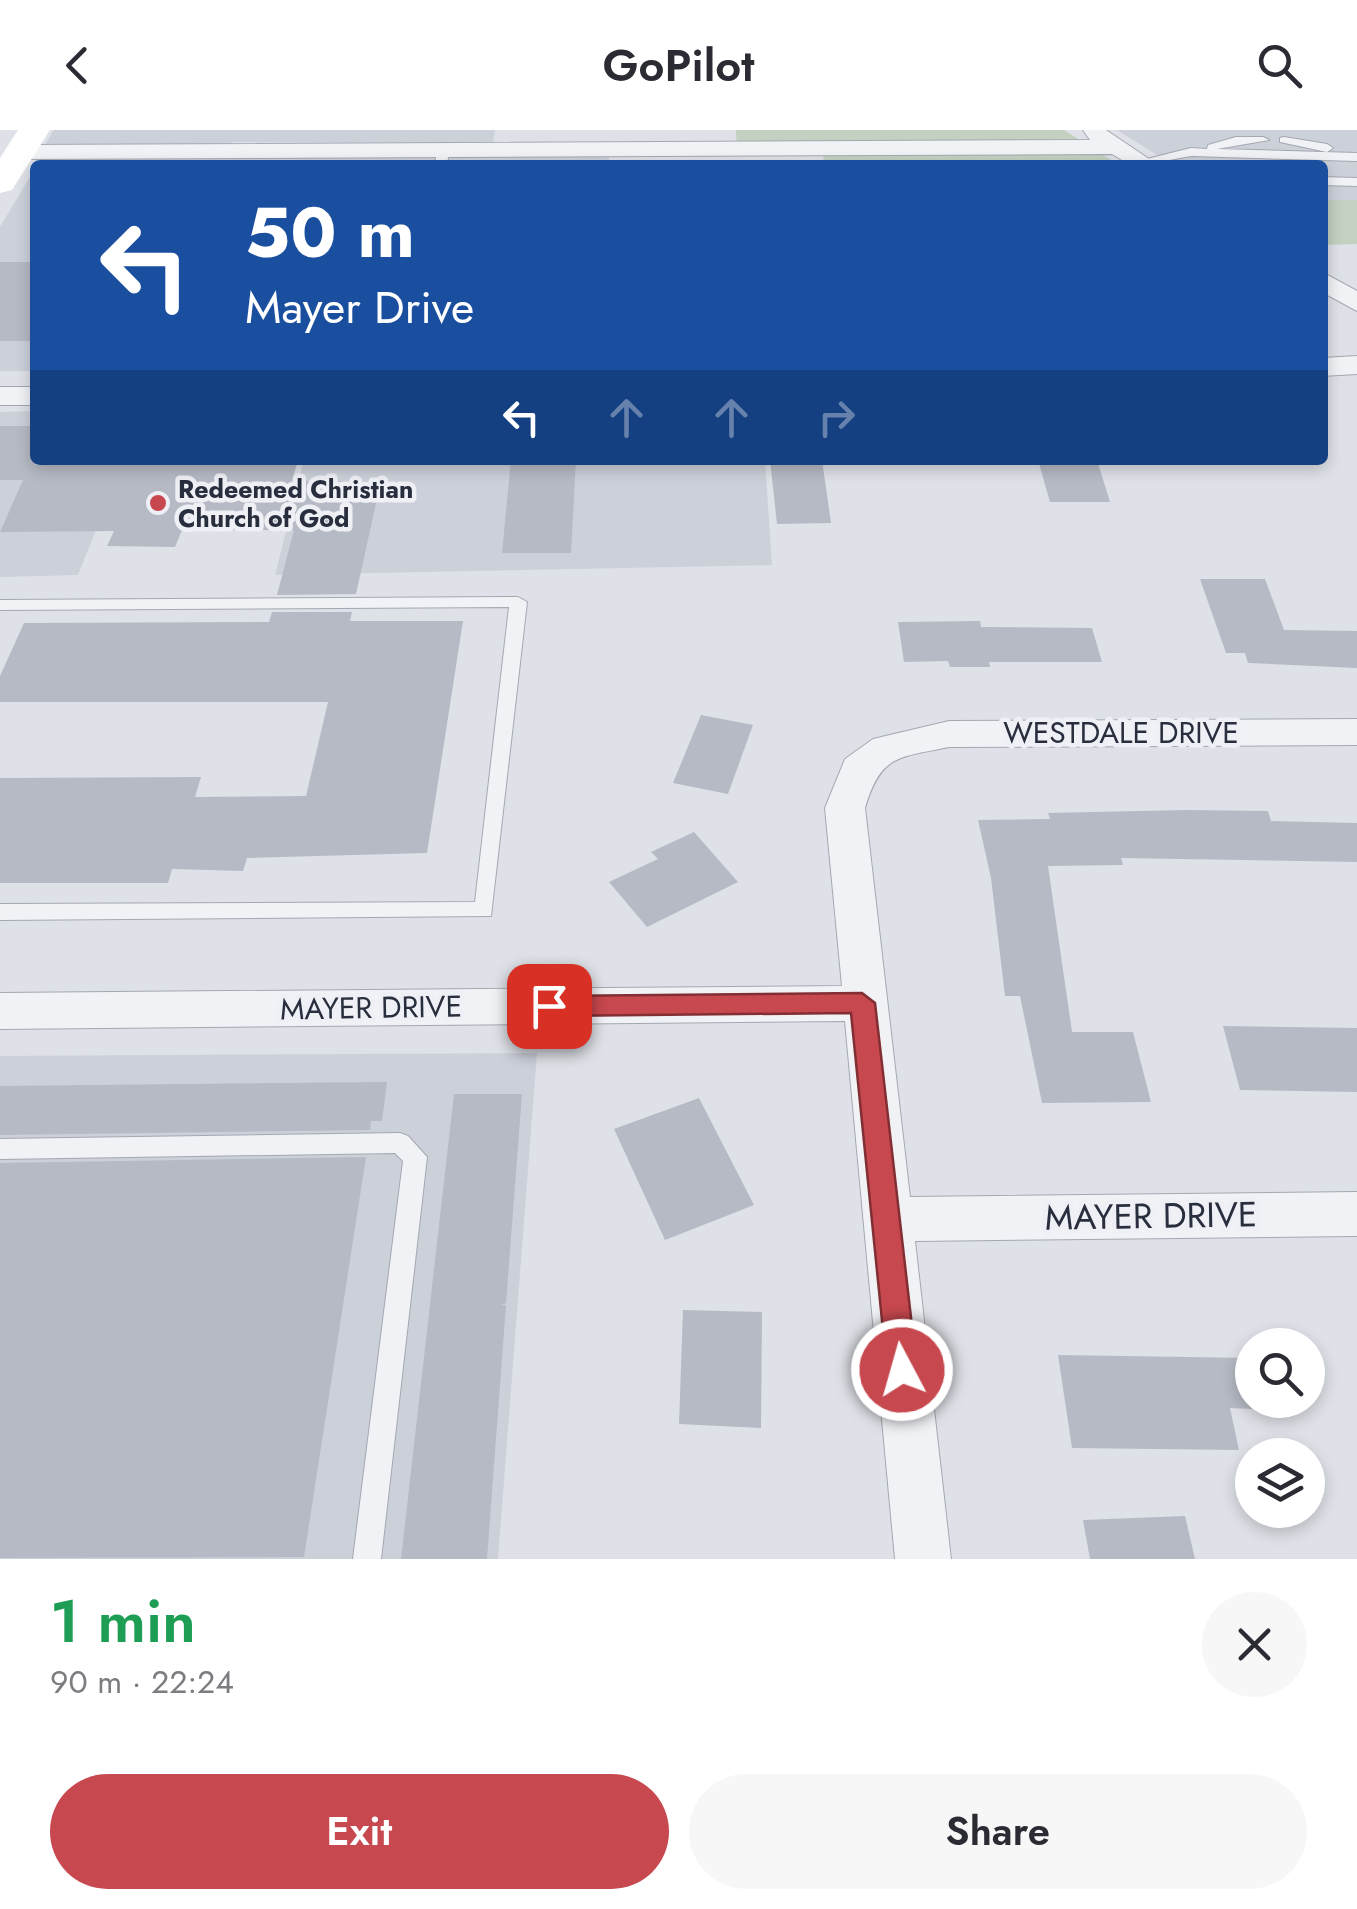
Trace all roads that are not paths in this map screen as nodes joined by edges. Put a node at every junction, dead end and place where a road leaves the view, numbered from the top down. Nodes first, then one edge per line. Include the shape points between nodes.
1 (1090, 130) edge
2 (1263, 140) dead end
3 (1284, 140) dead end
4 (27, 141) edge
5 (1191, 152) junction
6 (1141, 156) edge
7 (1342, 156) junction
8 (1357, 157) edge
9 (442, 158) edge
10 (1328, 181) edge
11 (1357, 182) edge
12 (0, 183) edge
13 (1328, 284) edge
14 (1357, 303) edge
15 (1357, 365) edge
16 (1328, 366) edge
17 (0, 396) edge
18 (30, 396) edge
19 (0, 605) edge
20 (1357, 732) edge
21 (0, 912) edge
22 (862, 1003) junction
23 (0, 1011) edge
24 (0, 1149) edge
25 (1357, 1214) edge
26 (885, 1219) junction
27 (367, 1559) edge
28 (923, 1559) edge

1 - 6 street
2 - 5 lane
3 - 7 lane via 1314,142
4 - 9 street
4 - 12 main road
5 - 6 lane
5 - 7 lane
6 - 9 street
7 - 8 lane
10 - 11 lane
13 - 14 street
15 - 16 street
17 - 18 street
19 - 21 lane via 518,602 484,910
20 - 22 street, WESTDALE DRIVE via 949,734 886,748 858,768 845,808
22 - 23 street, MAYER DRIVE
22 - 26 street
24 - 27 lane via 400,1143 416,1157
25 - 26 street, MAYER DRIVE
26 - 28 street

